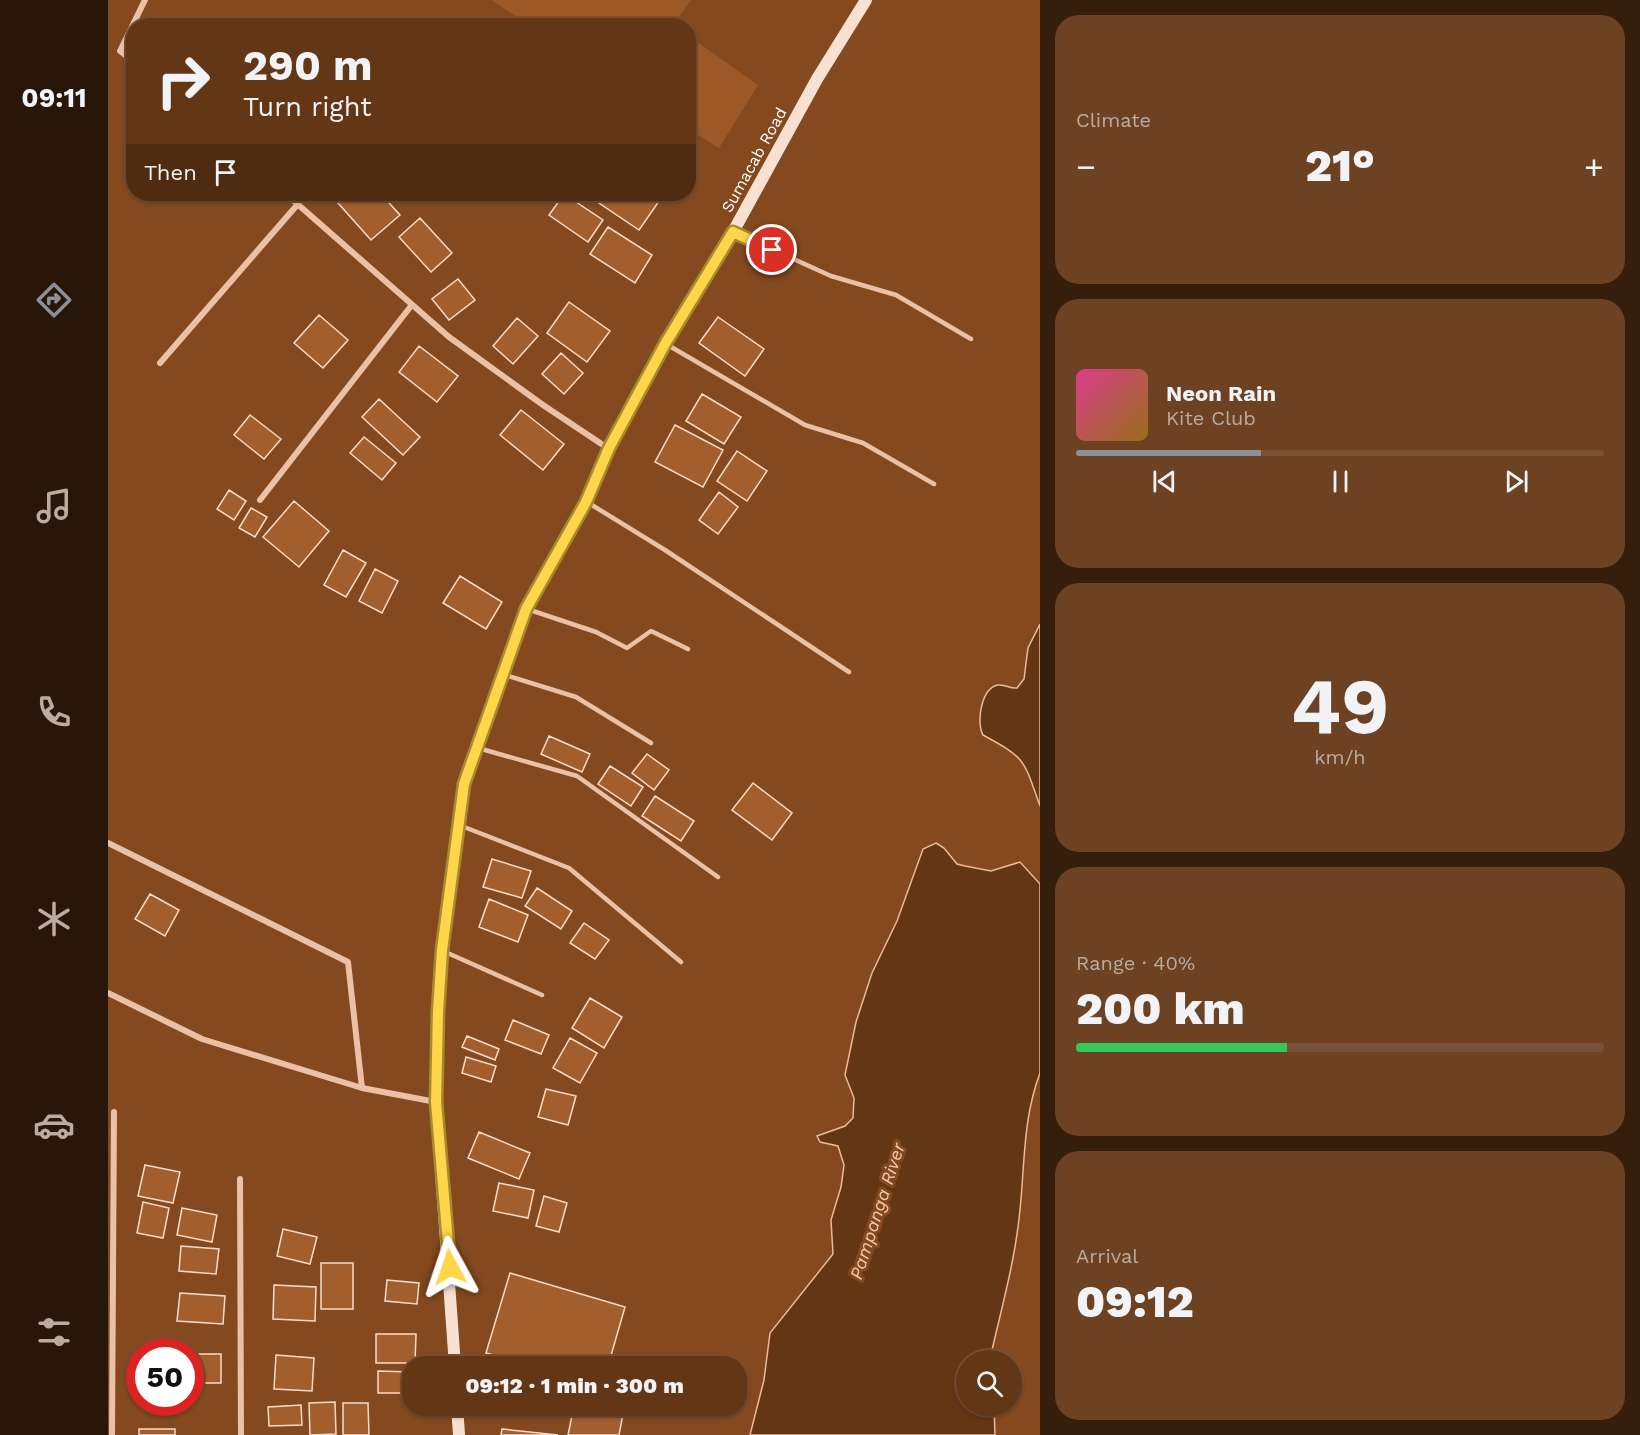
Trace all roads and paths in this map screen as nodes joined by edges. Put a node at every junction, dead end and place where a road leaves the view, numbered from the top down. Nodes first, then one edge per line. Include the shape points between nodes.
1 (145, 0) edge
2 (866, 0) edge
3 (136, 18) edge
4 (126, 39) edge
5 (126, 56) edge
6 (294, 201) edge
7 (298, 204) junction
8 (733, 232) junction
9 (411, 306) junction
10 (971, 339) dead end
11 (665, 344) junction
12 (160, 363) dead end
13 (609, 448) junction
14 (934, 484) dead end
15 (260, 501) dead end
16 (586, 502) junction
17 (526, 609) junction
18 (688, 649) dead end
19 (849, 672) dead end
20 (504, 674) junction
21 (651, 743) dead end
22 (477, 748) junction
23 (459, 825) junction
24 (108, 843) edge
25 (718, 877) dead end
26 (442, 950) junction
27 (681, 962) dead end
28 (108, 993) edge
29 (542, 995) dead end
30 (362, 1088) junction
31 (436, 1102) junction
32 (114, 1112) dead end
33 (240, 1179) dead end
34 (454, 1356) edge
35 (458, 1416) edge
36 (112, 1435) edge
37 (241, 1435) edge
38 (459, 1435) edge

1 - 3 street
2 - 8 main road, Sumacab Road via 817,79
4 - 5 street via 120,51
6 - 7 street
7 - 9 street
7 - 12 street
8 - 10 lane via 831,276 896,295
8 - 11 main road, Sumacab Road
9 - 13 street via 533,399
9 - 15 street
11 - 13 main road, Sumacab Road
11 - 14 lane via 805,425 863,443
13 - 16 main road, Sumacab Road
16 - 17 main road, Sumacab Road
16 - 19 lane via 666,550
17 - 18 lane via 596,632 627,648 651,631
17 - 20 main road, Sumacab Road
20 - 21 lane via 576,697
20 - 22 main road, Sumacab Road
22 - 23 main road, Sumacab Road via 464,784
22 - 25 lane via 577,776
23 - 26 main road, Sumacab Road
23 - 27 lane via 569,868
24 - 30 street via 348,962
26 - 29 lane
26 - 31 main road, Sumacab Road
28 - 30 street via 202,1039
30 - 31 street
31 - 34 main road, Sumacab Road
32 - 36 street
33 - 37 street
35 - 38 main road

